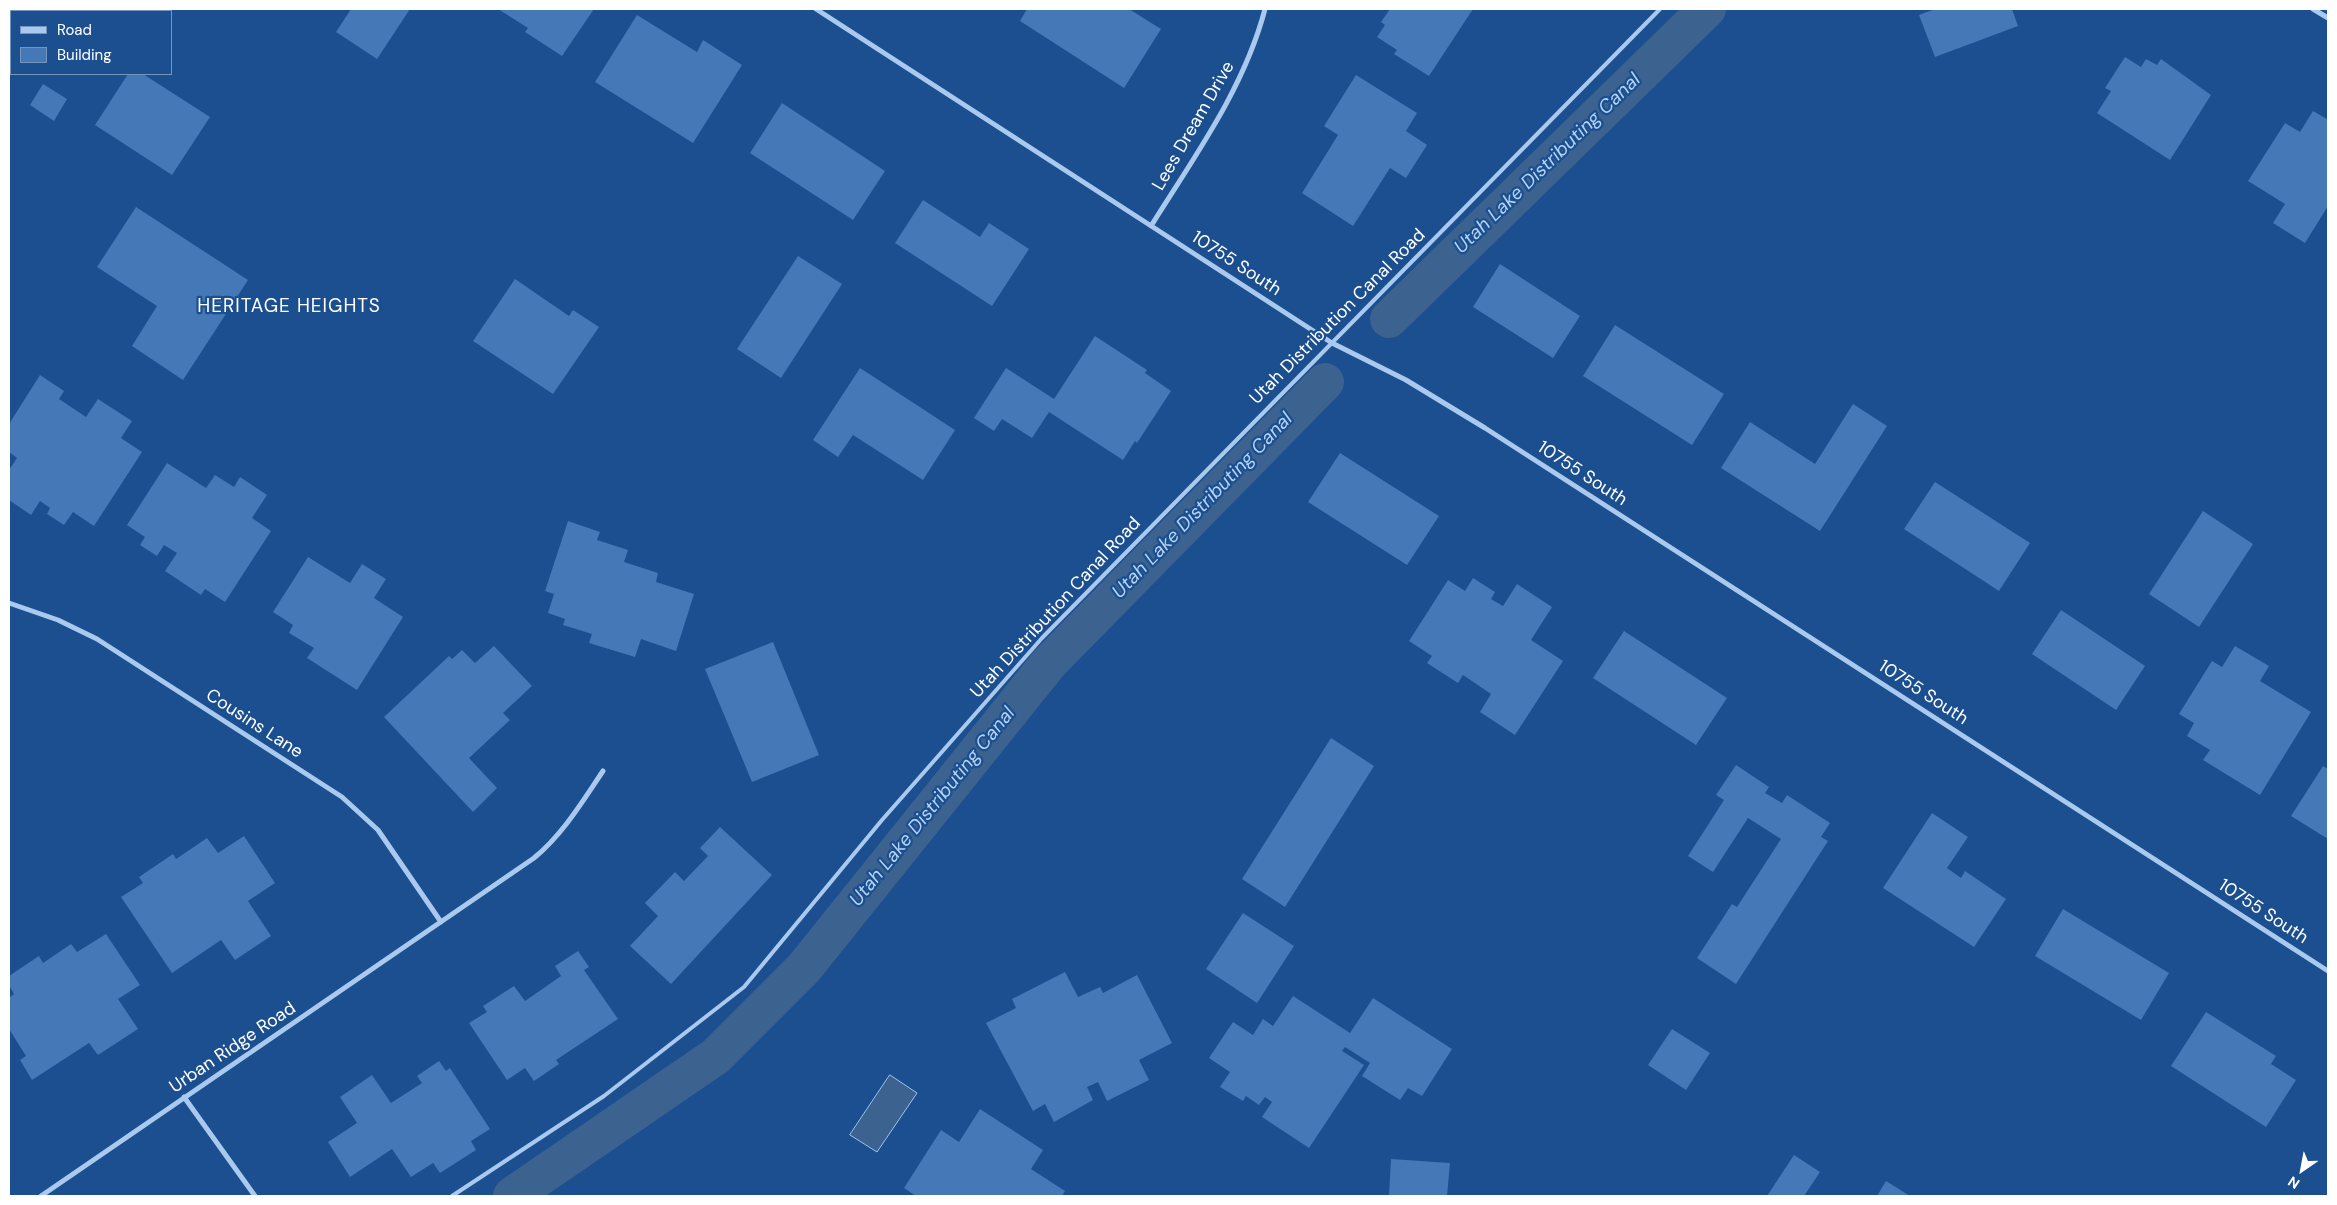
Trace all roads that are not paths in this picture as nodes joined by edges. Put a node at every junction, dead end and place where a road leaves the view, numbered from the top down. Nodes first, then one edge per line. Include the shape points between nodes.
1 (816, 9) edge
2 (1265, 9) edge
3 (1660, 9) edge
4 (2313, 9) edge
5 (2328, 18) edge
6 (1151, 226) junction
7 (1332, 342) junction
8 (9, 603) edge
9 (603, 771) dead end
10 (441, 922) junction
11 (2328, 970) edge
12 (184, 1098) junction
13 (41, 1196) edge
14 (255, 1196) edge
15 (452, 1196) edge

1 - 6 street, 10755 South
2 - 6 street, Lees Dream Drive via 1231,95
3 - 7 lane, Utah Distribution Canal Road
4 - 5 street
6 - 7 street, 10755 South
7 - 11 street, 10755 South via 1406,380 1485,428
7 - 15 lane, Utah Distribution Canal Road via 1042,638 882,820 744,987 604,1096
8 - 10 street, Cousins Lane via 58,620 97,639 342,797 378,830
9 - 10 street, Urban Ridge Road via 569,822 547,847
10 - 12 street, Urban Ridge Road
12 - 13 street, Urban Ridge Road
12 - 14 street

